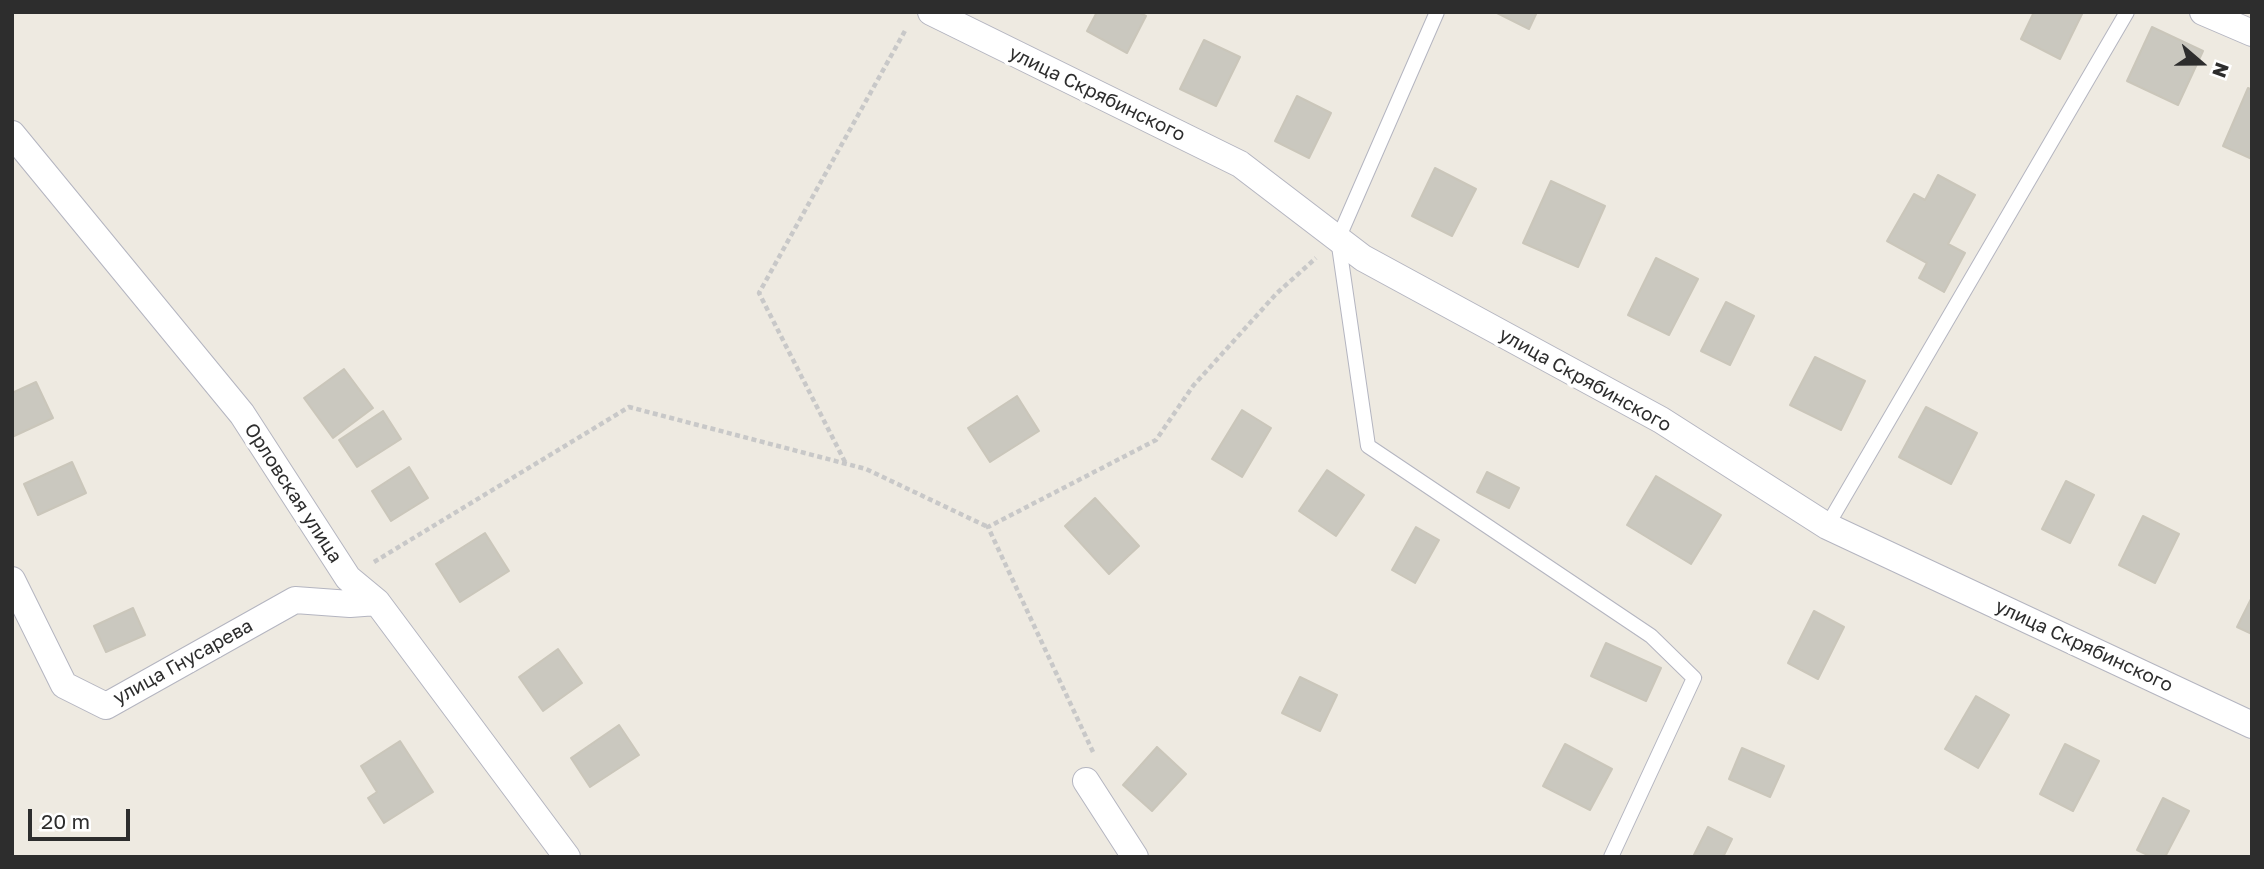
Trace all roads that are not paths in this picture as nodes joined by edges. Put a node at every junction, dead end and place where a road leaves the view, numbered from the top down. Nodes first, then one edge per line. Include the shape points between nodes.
1 (1437, 12) edge
2 (2127, 12) edge
3 (2203, 12) edge
4 (920, 18) edge
5 (2252, 33) edge
6 (12, 134) edge
7 (1338, 239) junction
8 (1827, 526) junction
9 (12, 580) edge
10 (377, 602) junction
11 (2252, 725) edge
12 (1087, 781) dead end
13 (567, 857) edge
14 (1135, 857) edge
15 (1611, 857) edge

1 - 7 lane
2 - 8 lane
3 - 5 street
4 - 7 street, улица Скрябинского via 1240,164
6 - 10 street, Орловская улица via 242,414 348,578
7 - 8 street, улица Скрябинского via 1363,258 1661,420
7 - 15 lane via 1368,446 1651,636 1694,678
8 - 11 street, улица Скрябинского
9 - 10 street, улица Гнусарева via 64,685 106,706 295,600
10 - 13 street, Орловская улица
12 - 14 street

